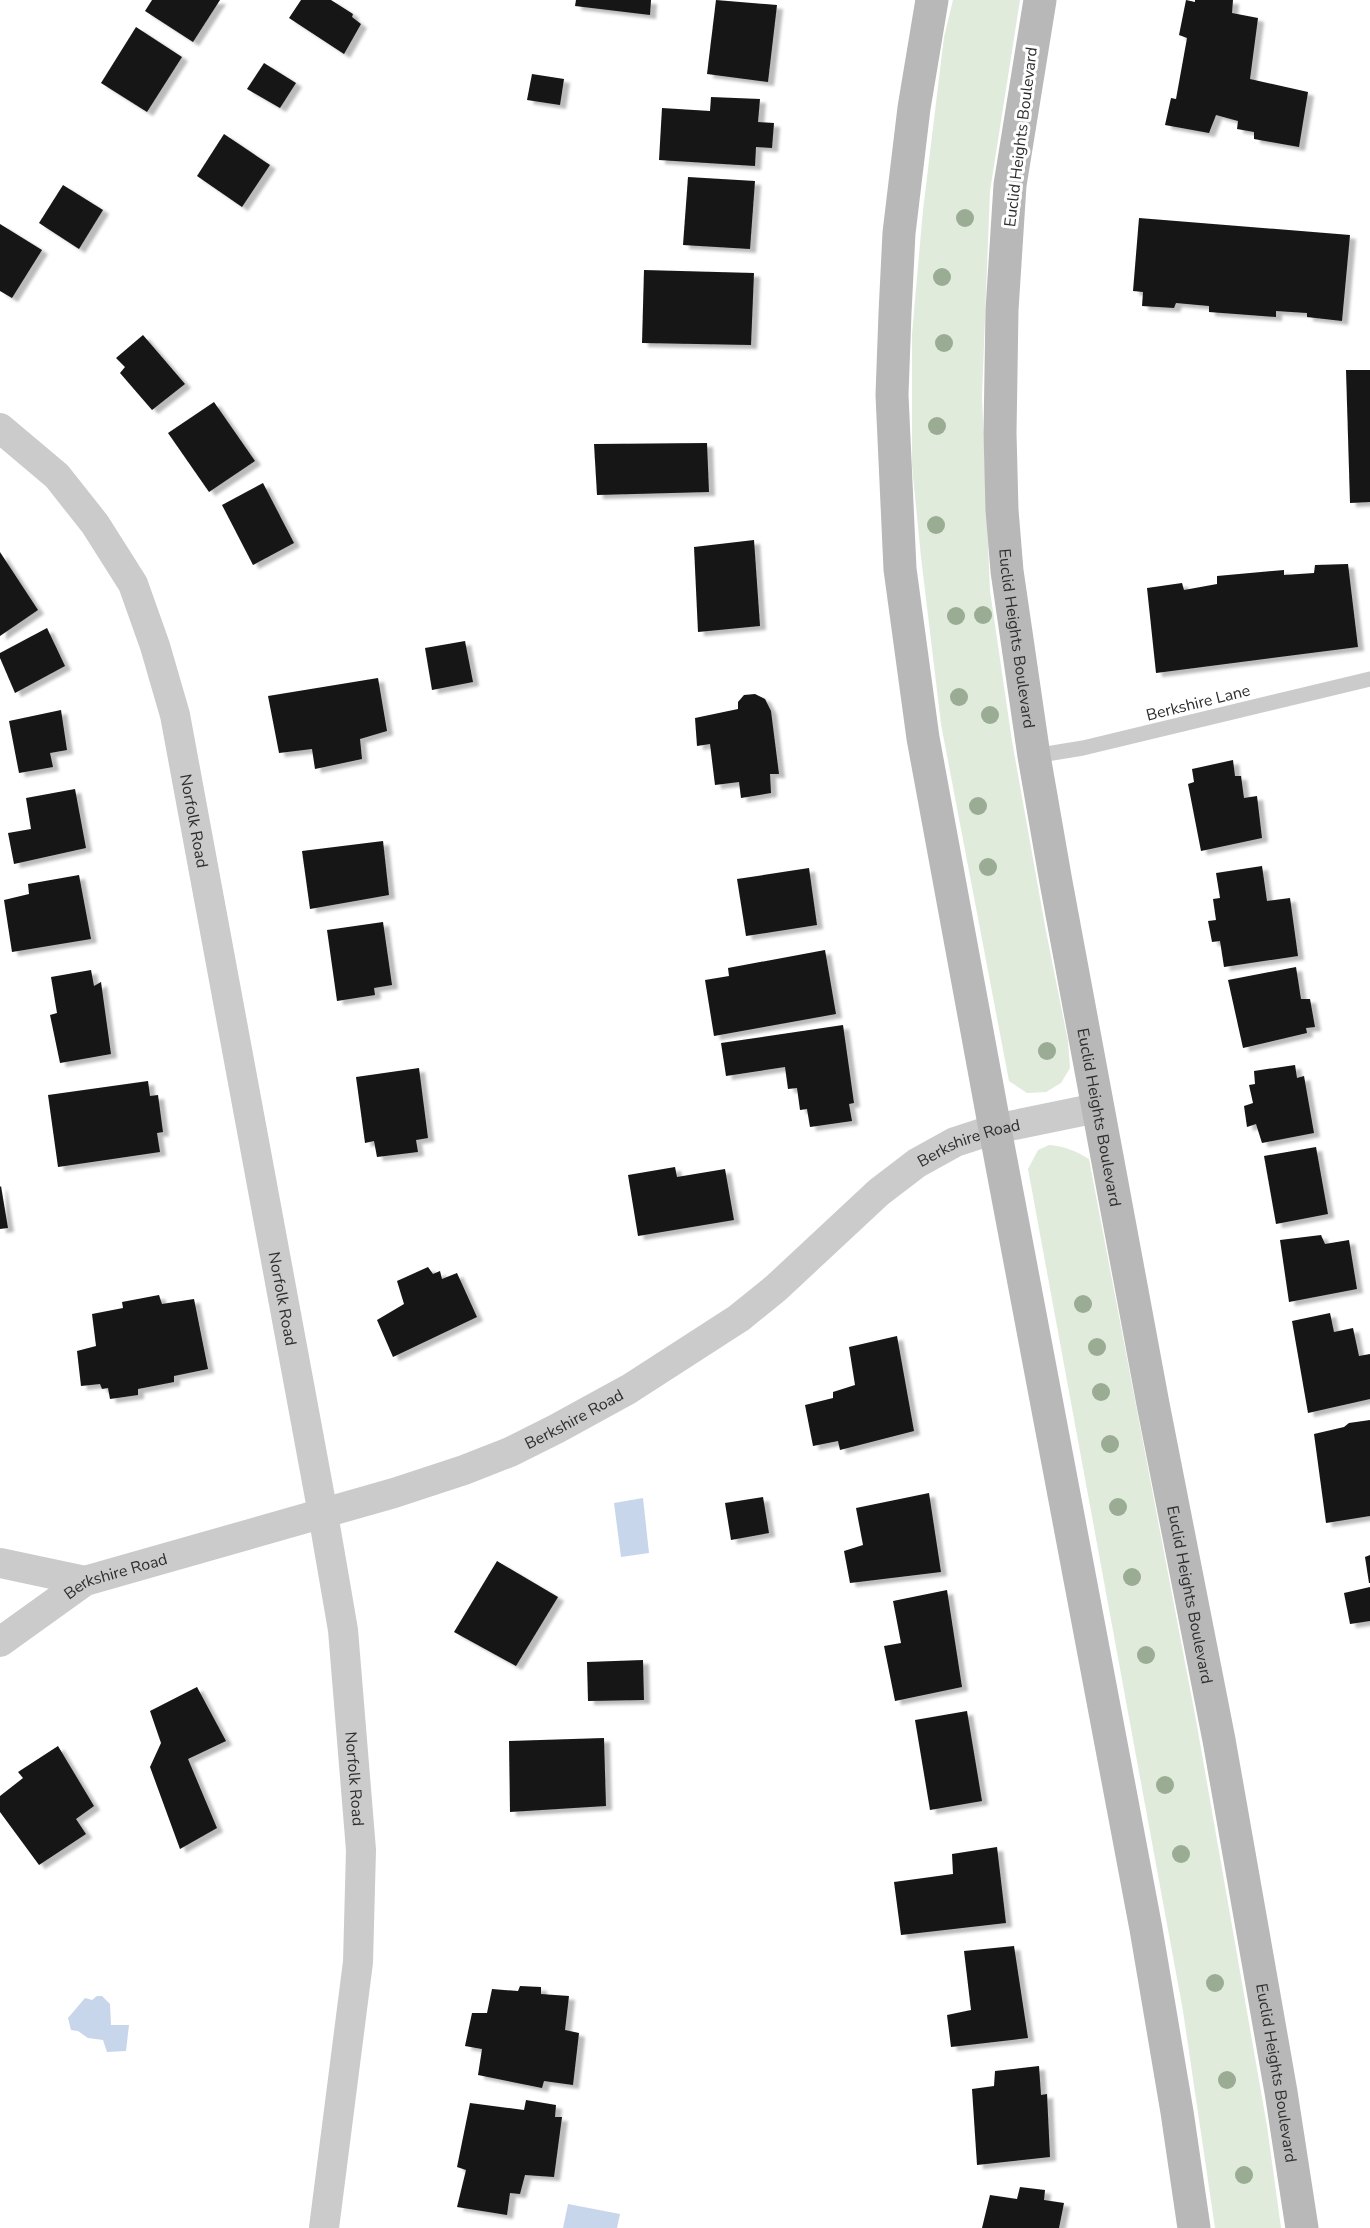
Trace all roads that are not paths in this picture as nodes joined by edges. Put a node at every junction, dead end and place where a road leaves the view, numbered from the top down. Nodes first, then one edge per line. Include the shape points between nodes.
1 (932, 0) edge
2 (1040, 0) edge
3 (0, 428) edge
4 (1370, 679) edge
5 (1034, 756) junction
6 (1097, 1108) junction
7 (994, 1129) junction
8 (323, 1514) junction
9 (0, 1563) edge
10 (85, 1581) junction
11 (0, 1642) edge
12 (324, 2228) edge
13 (1194, 2228) edge
14 (1302, 2228) edge

1 - 7 main road via 914,108 895,302 892,395 900,569 924,738
2 - 5 main road, Euclid Heights Boulevard via 1010,185 1000,433 1007,571
3 - 8 street, Norfolk Road via 57,476 95,524 132,584 155,646 175,715
4 - 5 lane, Berkshire Lane via 1083,748
5 - 6 main road, Euclid Heights Boulevard
6 - 7 street, Berkshire Road
6 - 14 main road, Euclid Heights Boulevard via 1219,1740
7 - 8 street, Berkshire Road via 955,1142 917,1163 879,1192 739,1318 628,1389 510,1452
7 - 13 main road via 1146,1929
8 - 10 street, Berkshire Road
8 - 12 street, Norfolk Road via 343,1630 361,1850 358,1962
9 - 10 street
10 - 11 street, Berkshire Road

